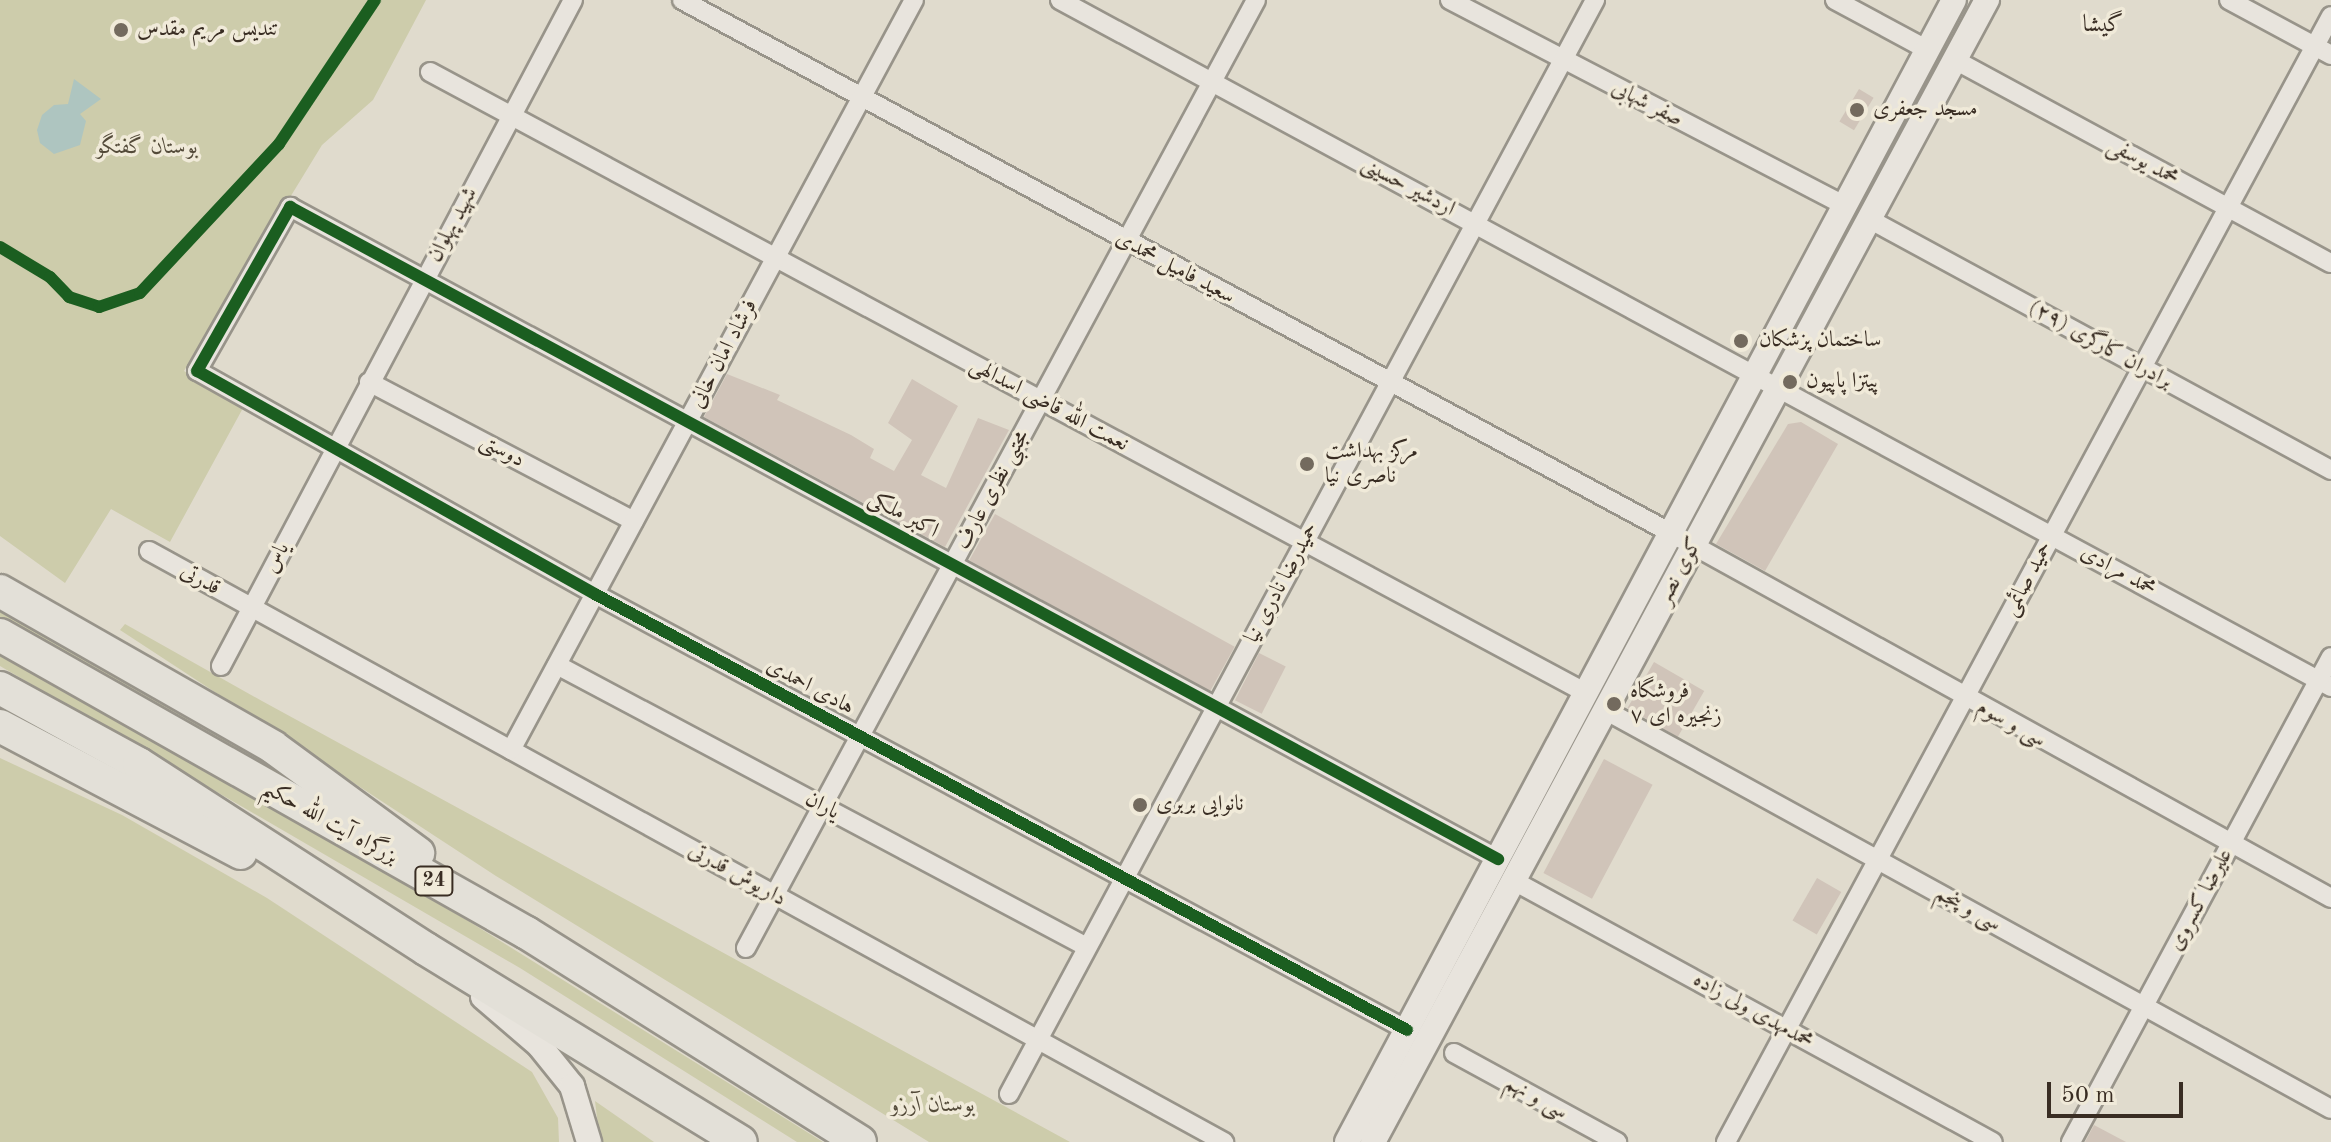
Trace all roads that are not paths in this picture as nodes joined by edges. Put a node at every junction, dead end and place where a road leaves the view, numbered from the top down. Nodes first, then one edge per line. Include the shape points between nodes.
1 (573, 0) edge
2 (682, 0) edge
3 (914, 0) edge
4 (1060, 0) edge
5 (1256, 0) edge
6 (1450, 0) edge
7 (1595, 0) edge
8 (1835, 0) edge
9 (1954, 0) edge
10 (1987, 0) edge
11 (2229, 0) edge
12 (2331, 16) edge
13 (1928, 50) junction
14 (2323, 50) edge
15 (1955, 60) junction
16 (1562, 61) junction
17 (430, 72) dead end
18 (1212, 82) junction
19 (861, 98) junction
20 (512, 116) junction
21 (1845, 206) junction
22 (2228, 208) junction
23 (1869, 219) junction
24 (1476, 223) junction
25 (1126, 242) junction
26 (776, 258) junction
27 (2331, 263) edge
28 (424, 280) junction
29 (2142, 368) junction
30 (197, 371) joint
31 (1756, 374) junction
32 (369, 382) junction
33 (1390, 383) junction
34 (1779, 386) junction
35 (1041, 400) junction
36 (687, 422) junction
37 (333, 449) junction
38 (2331, 470) edge
39 (634, 521) junction
40 (1671, 533) junction
41 (2052, 535) junction
42 (1304, 542) junction
43 (1692, 549) junction
44 (149, 551) dead end
45 (953, 565) junction
46 (0, 568) edge
47 (0, 591) edge
48 (595, 594) junction
49 (251, 608) junction
50 (0, 635) edge
51 (83, 636) junction
52 (2331, 657) edge
53 (557, 665) junction
54 (221, 666) dead end
55 (2325, 684) edge
56 (0, 688) edge
57 (1586, 693) junction
58 (1965, 698) junction
59 (1216, 707) junction
60 (1605, 710) junction
61 (0, 726) edge
62 (860, 737) junction
63 (511, 750) junction
64 (823, 806) junction
65 (2231, 843) junction
66 (1498, 859) junction
67 (1878, 860) junction
68 (1124, 878) junction
69 (1514, 881) junction
70 (775, 895) junction
71 (2331, 898) edge
72 (527, 933) junction
73 (1087, 947) junction
74 (746, 948) dead end
75 (426, 949) junction
76 (2144, 1006) junction
77 (1407, 1030) junction
78 (1787, 1030) junction
79 (1038, 1040) junction
80 (1454, 1053) dead end
81 (1009, 1094) dead end
82 (2331, 1109) edge
83 (589, 1142) edge
84 (741, 1142) edge
85 (860, 1142) edge
86 (1224, 1142) edge
87 (1347, 1142) edge
88 (1373, 1142) edge
89 (1617, 1142) edge
90 (1726, 1142) edge
91 (1993, 1142) edge
92 (2071, 1142) edge

1 - 20 street, شهید پهلوان
2 - 19 street, سعید فامیل محمدی
3 - 19 street, فرشاد امان خانی
4 - 18 street, اردشیر حسینی
5 - 18 street, مجتبی نظری عارف
6 - 16 street, صفر شهابی
7 - 16 street, حمیدرضا نادری نیا
8 - 13 street
9 - 13 main road, کوی نصر
10 - 15 main road, کوی نصر
11 - 14 street
12 - 14 street, حمید صائمی
13 - 21 main road, کوی نصر
14 - 22 street, حمید صائمی
15 - 22 street, محمد یوسفی
15 - 23 main road, کوی نصر
16 - 21 street, صفر شهابی
16 - 24 street, حمیدرضا نادری نیا
17 - 20 street, نعمت الله قاضی اسدالهی
18 - 24 street, اردشیر حسینی
18 - 25 street, مجتبی نظری عارف
19 - 25 street, سعید فامیل محمدی
19 - 26 street, فرشاد امان خانی
20 - 26 street, نعمت الله قاضی اسدالهی
20 - 28 street, شهید پهلوان
21 - 31 main road, کوی نصر
22 - 27 street, محمد یوسفی
22 - 29 street, حمید صائمی
23 - 29 street, برادران کارگری (۲۹)
23 - 34 main road, کوی نصر
24 - 31 street, اردشیر حسینی
24 - 33 street, حمیدرضا نادری نیا
25 - 33 street, سعید فامیل محمدی
25 - 35 street, مجتبی نظری عارف
26 - 35 street, نعمت الله قاضی اسدالهی
26 - 36 street, فرشاد امان خانی
28 - 30 street, اکبر ملکی via 290,207
28 - 32 street, شهید پهلوان
28 - 36 street, اکبر ملکی
29 - 38 street, برادران کارگری (۲۹)
29 - 41 street, حمید صائمی
30 - 37 street, هادی احمدی
31 - 34 street, اردشیر حسینی
31 - 40 main road, کوی نصر
32 - 37 street, شهید پهلوان
32 - 39 street, دوستی
33 - 40 street, سعید فامیل محمدی
33 - 42 street, حمیدرضا نادری نیا
34 - 41 street, محمد مرادی
34 - 43 main road, کوی نصر
35 - 42 street, نعمت الله قاضی اسدالهی
35 - 45 street, مجتبی نظری عارف
36 - 39 street, فرشاد امان خانی
36 - 45 street, اکبر ملکی
37 - 48 street, هادی احمدی
37 - 49 street, یاس
39 - 48 street, فرشاد امان خانی
40 - 43 street, سی و سوم
40 - 57 main road, کوی نصر
41 - 55 street, محمد مرادی
41 - 58 street, حمید صائمی
42 - 57 street, نعمت الله قاضی اسدالهی
42 - 59 street, حمیدرضا نادری نیا
43 - 58 street, سی و سوم
43 - 60 main road, کوی نصر
44 - 49 street, قدرتی
45 - 59 street, اکبر ملکی
45 - 62 street, مجتبی نظری عارف
46 - 51 highway
47 - 51 highway
48 - 53 street, فرشاد امان خانی
48 - 62 street, هادی احمدی
49 - 54 street, یاس
49 - 63 street, داریوش قدرتی
50 - 72 highway, بزرگراه آیت الله حکیم / 24
51 - 72 highway via 273,747
52 - 55 street, علیرضا کسروی
53 - 63 street, فرشاد امان خانی
53 - 64 street, یاران
55 - 65 street, علیرضا کسروی
56 - 75 highway via 139,764
57 - 66 main road, کوی نصر
58 - 65 street, سی و سوم
58 - 67 street, حمید صائمی
59 - 66 street, اکبر ملکی
59 - 68 street, حمیدرضا نادری نیا
60 - 67 street, سی و پنجم
60 - 69 main road, کوی نصر
61 - 75 highway
62 - 64 street, مجتبی نظری عارف
62 - 68 street, هادی احمدی
63 - 70 street, داریوش قدرتی
64 - 70 street, مجتبی نظری عارف
64 - 73 street, یاران
65 - 71 street, سی و سوم
65 - 76 street, علیرضا کسروی
66 - 77 main road, کوی نصر
67 - 76 street, سی و پنجم
67 - 78 street, حمید صائمی
68 - 73 street, حمیدرضا نادری نیا
68 - 77 street, هادی احمدی
69 - 78 street, محمدمهدی ولی زاده
69 - 88 main road, کوی نصر
70 - 74 street, مجتبی نظری عارف
70 - 79 street, داریوش قدرتی
72 - 85 highway, بزرگراه آیت الله حکیم / 24
73 - 79 street, حمیدرضا نادری نیا
75 - 83 main road via 539,1045 572,1086
75 - 84 highway
76 - 82 street, سی و پنجم
76 - 92 street, علیرضا کسروی
77 - 87 main road, کوی نصر
78 - 90 street, حمید صائمی
78 - 91 street, محمدمهدی ولی زاده
79 - 81 street, حمیدرضا نادری نیا
79 - 86 street, داریوش قدرتی
80 - 89 street, سی و نهم

